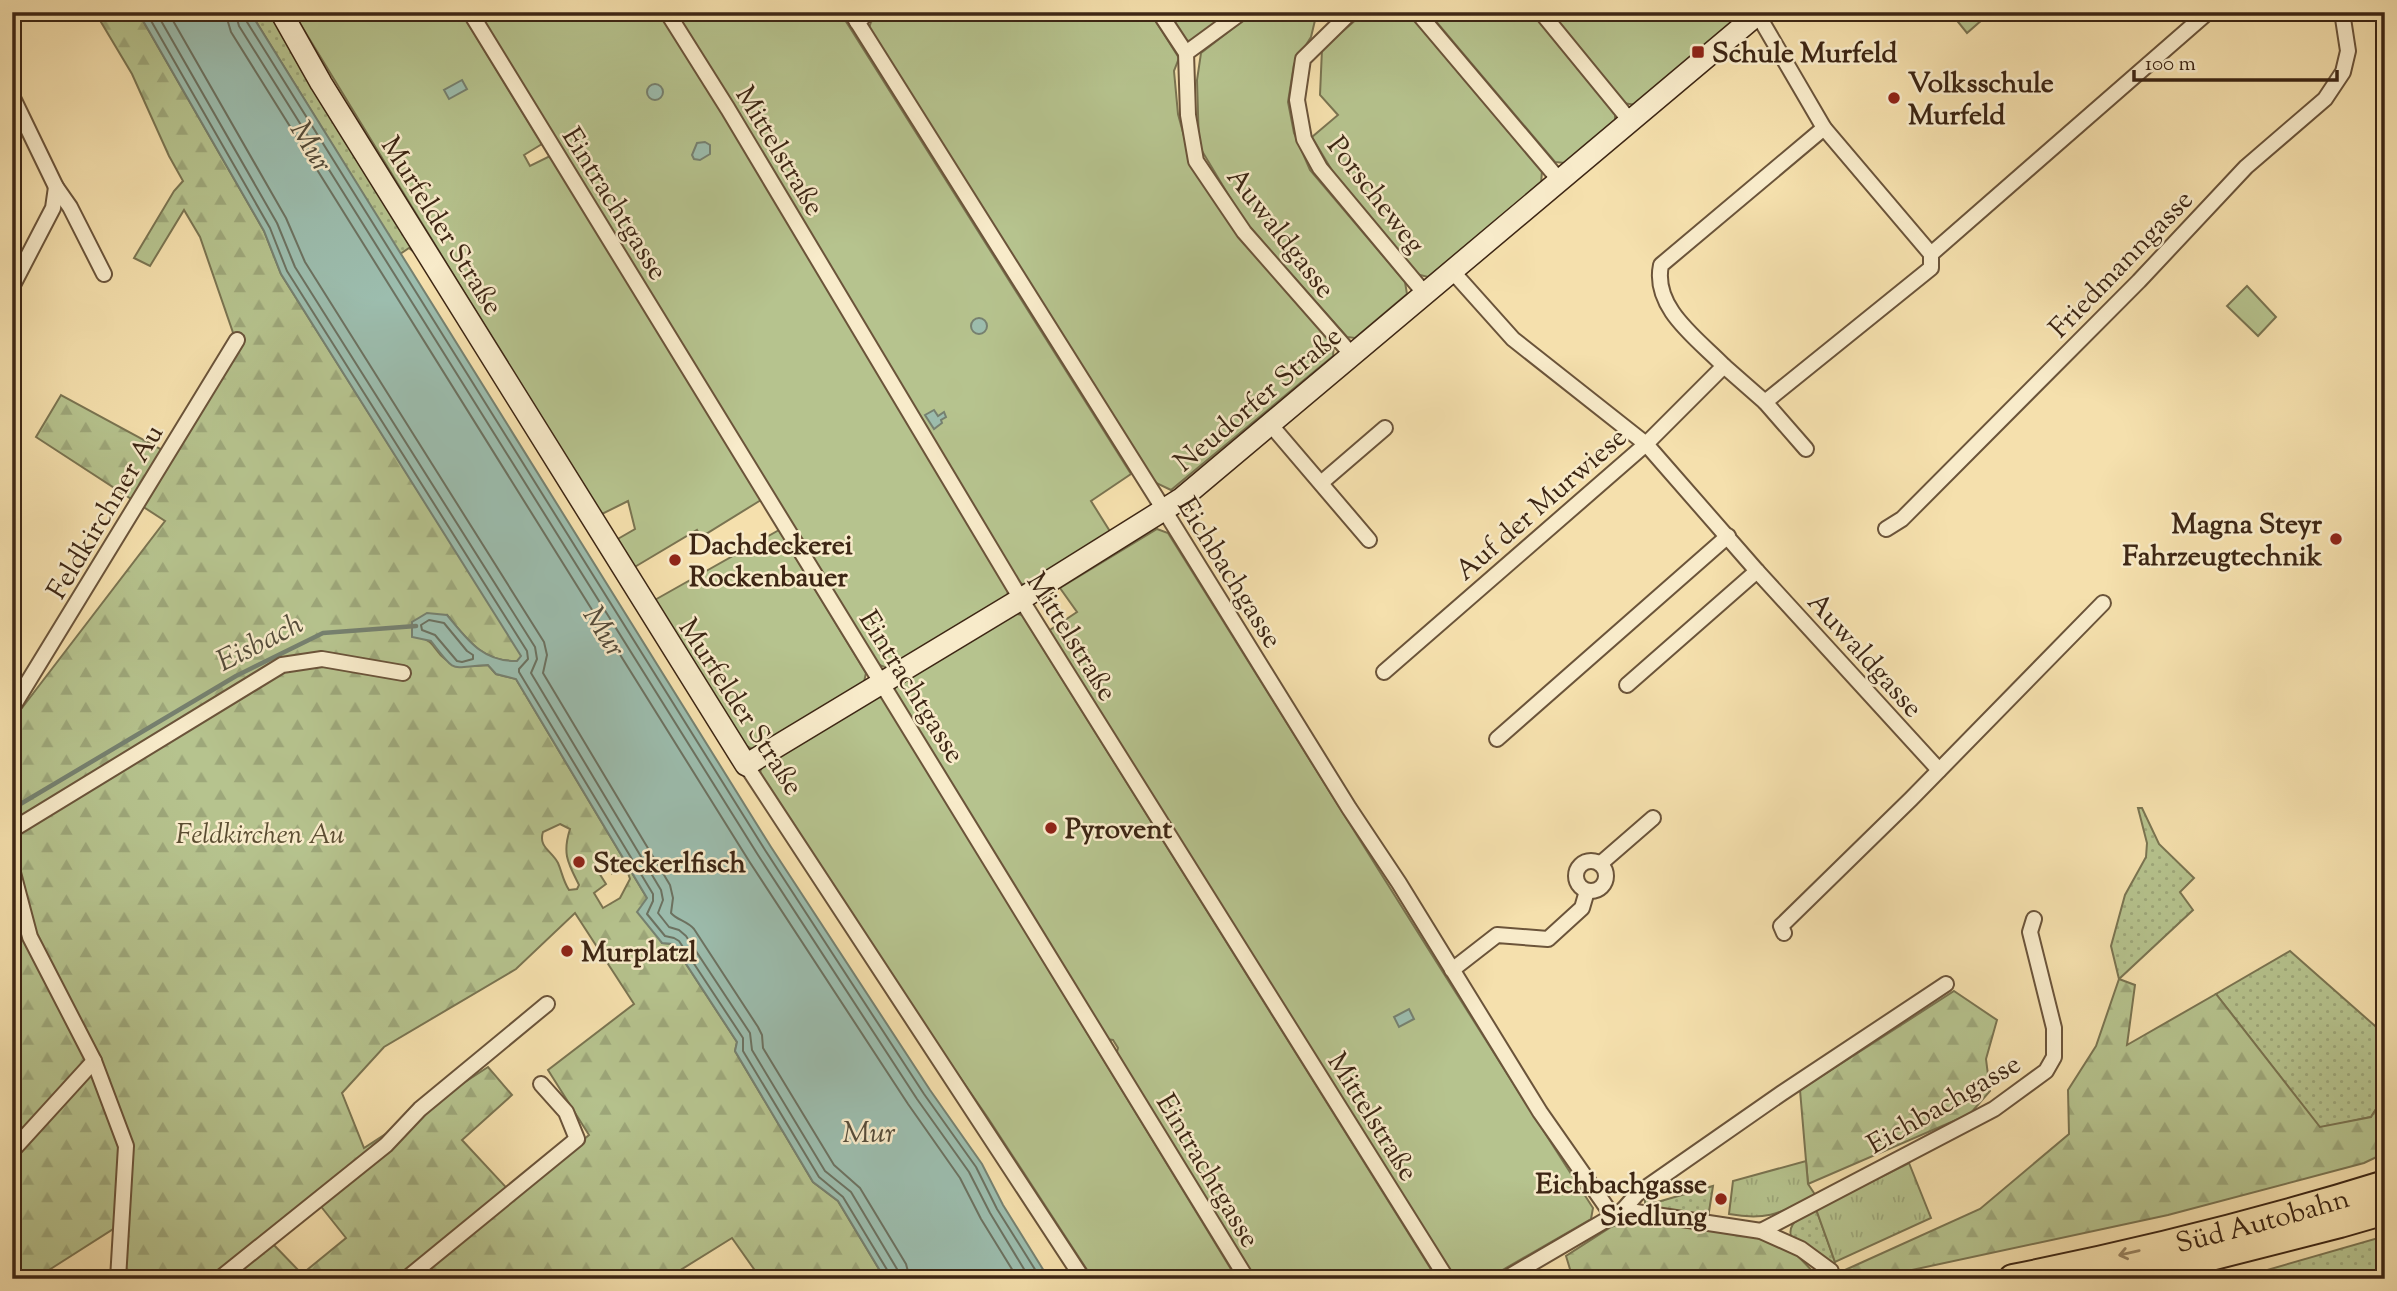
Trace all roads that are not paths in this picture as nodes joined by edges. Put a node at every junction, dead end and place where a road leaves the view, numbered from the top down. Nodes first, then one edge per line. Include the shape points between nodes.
1 (281, 12) edge
2 (470, 12) edge
3 (667, 12) edge
4 (1159, 12) edge
5 (1242, 12) edge
6 (1417, 12) edge
7 (1541, 12) edge
8 (2230, 12) edge
9 (2342, 12) edge
10 (1759, 13) edge
11 (859, 15) edge
12 (1341, 15) edge
13 (1186, 53) junction
14 (12, 96) edge
15 (1631, 122) junction
16 (1824, 128) junction
17 (1560, 181) junction
18 (56, 187) junction
19 (1931, 254) junction
20 (1453, 272) junction
21 (104, 274) dead end
22 (14, 283) dead end
23 (1426, 295) junction
24 (237, 340) dead end
25 (1352, 355) junction
26 (1724, 366) junction
27 (1765, 402) junction
28 (1270, 424) junction
29 (1385, 428) dead end
30 (1646, 444) junction
31 (1805, 449) dead end
32 (1321, 484) junction
33 (1165, 510) junction
34 (1886, 529) dead end
35 (1728, 536) junction
36 (1370, 540) dead end
37 (1757, 571) junction
38 (1021, 599) junction
39 (2103, 603) dead end
40 (1384, 672) dead end
41 (403, 673) dead end
42 (882, 681) junction
43 (1627, 685) dead end
44 (12, 708) edge
45 (1497, 739) dead end
46 (746, 765) junction
47 (1939, 770) junction
48 (1653, 818) dead end
49 (12, 830) edge
50 (1600, 864) junction
51 (12, 869) edge
52 (1587, 891) junction
53 (2034, 919) dead end
54 (1784, 933) dead end
55 (1452, 970) junction
56 (1946, 984) dead end
57 (547, 1004) dead end
58 (94, 1061) junction
59 (541, 1084) dead end
60 (12, 1151) edge
61 (2385, 1185) edge
62 (2385, 1209) edge
63 (1617, 1213) junction
64 (1761, 1231) junction
65 (1831, 1271) dead end
66 (118, 1279) edge
67 (219, 1279) edge
68 (406, 1279) edge
69 (1083, 1279) edge
70 (1247, 1279) edge
71 (1447, 1279) edge
72 (1505, 1279) edge
73 (2013, 1279) edge
74 (2120, 1279) edge

1 - 46 street, Murfelder Straße
2 - 42 street, Eintrachtgasse
3 - 38 street, Mittelstraße
4 - 13 street
5 - 13 street
6 - 17 street
7 - 15 street
8 - 19 street via 2207,13
9 - 34 street, Friedmanngasse via 2348,51 2343,72 2325,99 2246,167 2062,360 1902,519
10 - 15 street, Neudorfer Straße
10 - 16 street
11 - 33 street, Eichbachgasse
12 - 23 street, Porscheweg via 1303,59 1297,100 1304,139 1320,168
13 - 25 street, Auwaldgasse via 1188,115 1196,161 1244,232
14 - 18 street
15 - 17 street, Neudorfer Straße
16 - 19 street
16 - 26 street via 1661,265 1662,288 1671,312
17 - 20 street, Neudorfer Straße
18 - 21 street
18 - 22 street via 53,208
19 - 27 street via 1931,268
20 - 23 street, Neudorfer Straße
20 - 30 street, Auwaldgasse via 1513,339
23 - 25 street, Neudorfer Straße
24 - 44 street, Feldkirchner Au
25 - 28 street, Neudorfer Straße
26 - 27 street
26 - 30 street, Auf der Murwiese
27 - 31 street
28 - 32 street
28 - 33 street, Neudorfer Straße
29 - 32 street
30 - 35 street, Auwaldgasse
30 - 40 street, Auf der Murwiese
32 - 36 street
33 - 38 street, Neudorfer Straße
33 - 55 street, Eichbachgasse
35 - 37 street, Auwaldgasse
35 - 45 street
37 - 43 street
37 - 47 street, Auwaldgasse
38 - 42 street, Neudorfer Straße
38 - 71 street, Mittelstraße
39 - 47 street
41 - 49 street via 321,659 282,665
42 - 46 street, Neudorfer Straße
42 - 70 street, Eintrachtgasse
46 - 69 street, Murfelder Straße
47 - 54 street via 1781,926
48 - 50 street
50 - 52 street via 1606,876 1603,885
50 - 52 street via 1585,863 1577,870 1576,880
51 - 58 street via 30,937
52 - 55 street via 1581,908 1548,939 1497,935
53 - 64 street, Eichbachgasse via 2030,932 2054,1028 2054,1057 2046,1071 1994,1109
55 - 63 street, Eichbachgasse via 1540,1112
56 - 63 street via 1782,1093 1637,1194
57 - 67 street via 420,1109 386,1145
58 - 60 street
58 - 66 street via 126,1146
59 - 68 street via 566,1112 577,1139
61 -> 73 highway, Süd Autobahn via 2202,1236
62 - 74 highway, Süd Autobahn
63 - 64 street
63 - 72 street
64 - 65 street via 1801,1249

